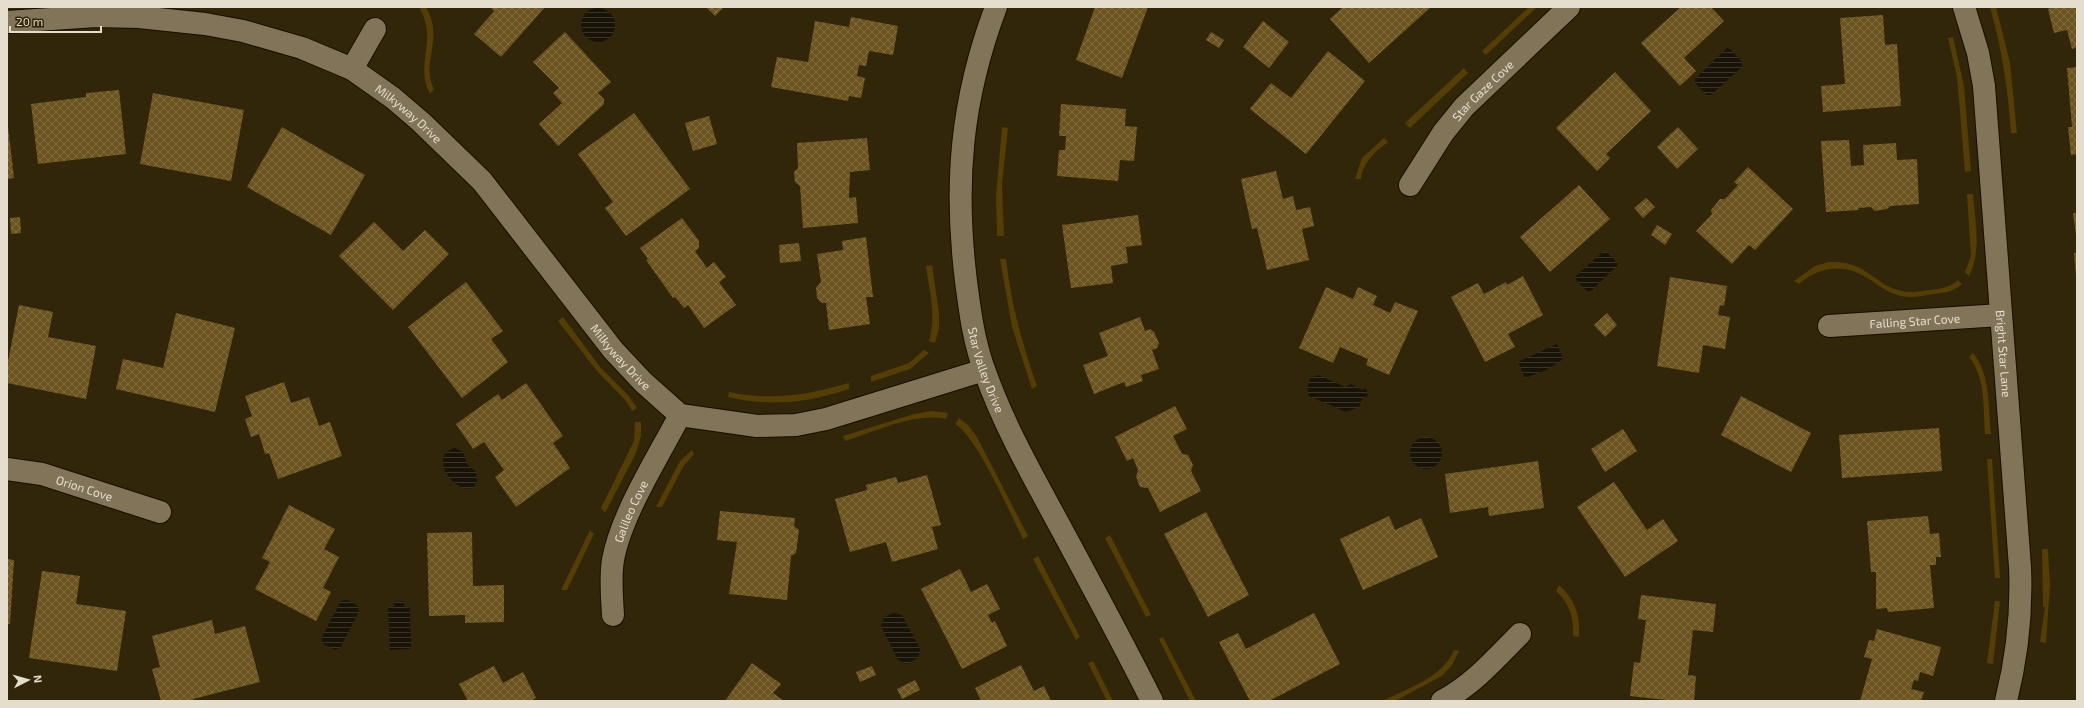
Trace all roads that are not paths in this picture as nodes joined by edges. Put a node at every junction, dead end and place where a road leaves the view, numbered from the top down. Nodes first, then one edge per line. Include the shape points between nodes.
1 (996, 7) edge
2 (1569, 7) edge
3 (1964, 7) edge
4 (7, 22) edge
5 (375, 28) dead end
6 (352, 69) junction
7 (1410, 185) dead end
8 (2000, 315) junction
9 (1829, 326) dead end
10 (984, 370) junction
11 (680, 415) junction
12 (7, 469) edge
13 (160, 512) dead end
14 (613, 616) dead end
15 (1520, 634) dead end
16 (1152, 701) edge
17 (1442, 701) edge
18 (2006, 701) edge

1 - 10 street, Star Valley Drive via 974,76 964,133 959,193 962,250 971,319
2 - 7 street, Star Gaze Cove via 1464,107 1443,133
3 - 8 street, Bright Star Lane via 1978,52 1984,86
4 - 6 street, Milkyway Drive via 96,16 139,17 205,24 243,31 302,48
5 - 6 street
6 - 11 street, Milkyway Drive via 421,122 482,181 613,350 643,382
8 - 9 street, Falling Star Cove
8 - 18 street, Bright Star Lane via 2021,591 2016,651
10 - 11 street via 826,419 796,425 757,426
10 - 16 street, Star Valley Drive via 1023,459
11 - 14 street, Galileo Cove via 632,508 616,548 611,590
12 - 13 street, Orion Cove via 42,474
15 - 17 street via 1477,678

